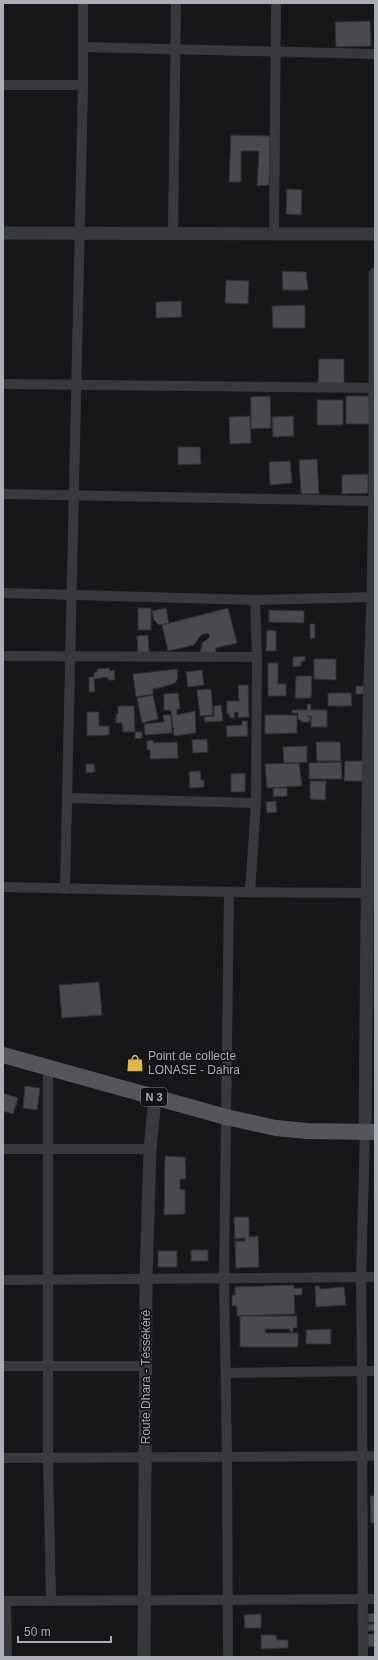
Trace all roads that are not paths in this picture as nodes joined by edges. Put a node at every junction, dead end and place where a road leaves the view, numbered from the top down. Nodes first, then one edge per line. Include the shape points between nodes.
1 (82, 3) edge
2 (176, 3) edge
3 (276, 3) edge
4 (83, 47) junction
5 (175, 49) junction
6 (276, 52) junction
7 (375, 54) edge
8 (3, 85) edge
9 (83, 85) junction
10 (3, 233) edge
11 (79, 233) junction
12 (173, 233) junction
13 (274, 234) junction
14 (375, 234) edge
15 (375, 274) edge
16 (3, 384) edge
17 (76, 385) junction
18 (375, 388) edge
19 (375, 492) edge
20 (3, 494) edge
21 (73, 496) junction
22 (375, 500) edge
23 (3, 594) edge
24 (71, 594) junction
25 (374, 597) edge
26 (255, 600) junction
27 (3, 656) edge
28 (70, 656) junction
29 (257, 657) junction
30 (372, 709) edge
31 (67, 798) junction
32 (256, 803) junction
33 (3, 887) edge
34 (65, 889) junction
35 (229, 892) junction
36 (250, 892) junction
37 (371, 892) edge
38 (371, 1028) edge
39 (3, 1055) edge
40 (48, 1066) junction
41 (155, 1097) junction
42 (226, 1117) junction
43 (370, 1132) edge
44 (48, 1149) junction
45 (150, 1149) junction
46 (3, 1150) edge
47 (224, 1277) junction
48 (361, 1277) junction
49 (375, 1277) edge
50 (146, 1278) junction
51 (3, 1280) edge
52 (47, 1280) junction
53 (3, 1366) edge
54 (48, 1366) junction
55 (146, 1366) junction
56 (362, 1371) junction
57 (375, 1371) edge
58 (226, 1373) junction
59 (362, 1456) junction
60 (375, 1456) edge
61 (227, 1457) junction
62 (3, 1458) edge
63 (48, 1458) junction
64 (146, 1458) junction
65 (375, 1599) edge
66 (228, 1600) junction
67 (363, 1600) junction
68 (5, 1601) edge
69 (51, 1601) junction
70 (145, 1601) junction
71 (7, 1657) edge
72 (144, 1657) edge
73 (228, 1657) edge
74 (363, 1657) edge

1 - 4 street
2 - 5 street
3 - 6 street
4 - 5 street
4 - 9 street
5 - 6 street
5 - 12 street
6 - 7 street
6 - 13 street
8 - 9 street
9 - 11 street
10 - 11 street
11 - 12 street
11 - 17 street
12 - 13 street
13 - 14 street
15 - 18 street
16 - 17 street
17 - 18 street
17 - 21 street
18 - 19 street
19 - 22 street
20 - 21 street
21 - 22 street
21 - 24 street
22 - 25 street
23 - 24 street
24 - 26 street
24 - 28 street
25 - 26 street
25 - 30 street
26 - 29 street
27 - 28 street
28 - 29 street
28 - 31 street
29 - 32 street
30 - 37 street
31 - 32 street
31 - 34 street
32 - 36 street
33 - 34 street
34 - 35 street
35 - 36 street
35 - 42 street
36 - 37 street
37 - 38 street
38 - 43 street
39 - 40 main road, N 3
40 - 41 main road, N 3
40 - 44 street
41 - 42 main road, N 3
41 - 45 street, Route Dhara - Téssékéré
42 - 43 main road, N 3 via 276,1128
42 - 47 street
43 - 48 street
44 - 45 street
44 - 46 street
44 - 52 street
45 - 50 street, Route Dhara - Téssékéré
47 - 48 street
47 - 50 street
47 - 58 street
48 - 49 street
48 - 56 street
50 - 52 street
50 - 55 street, Route Dhara - Téssékéré
51 - 52 street
52 - 54 street
53 - 54 street
54 - 55 street
54 - 63 street
55 - 64 street, Route Dhara - Téssékéré
56 - 57 street
56 - 58 street
56 - 59 street
58 - 61 street
59 - 60 street
59 - 61 street
59 - 67 street
61 - 64 street
61 - 66 street
62 - 63 street
63 - 64 street
63 - 69 street
64 - 70 street, Route Dhara - Téssékéré
65 - 67 street
66 - 67 street
66 - 70 street
66 - 73 street
67 - 74 street
68 - 69 street
68 - 71 street
69 - 70 street
70 - 72 street, Route Dhara - Téssékéré

